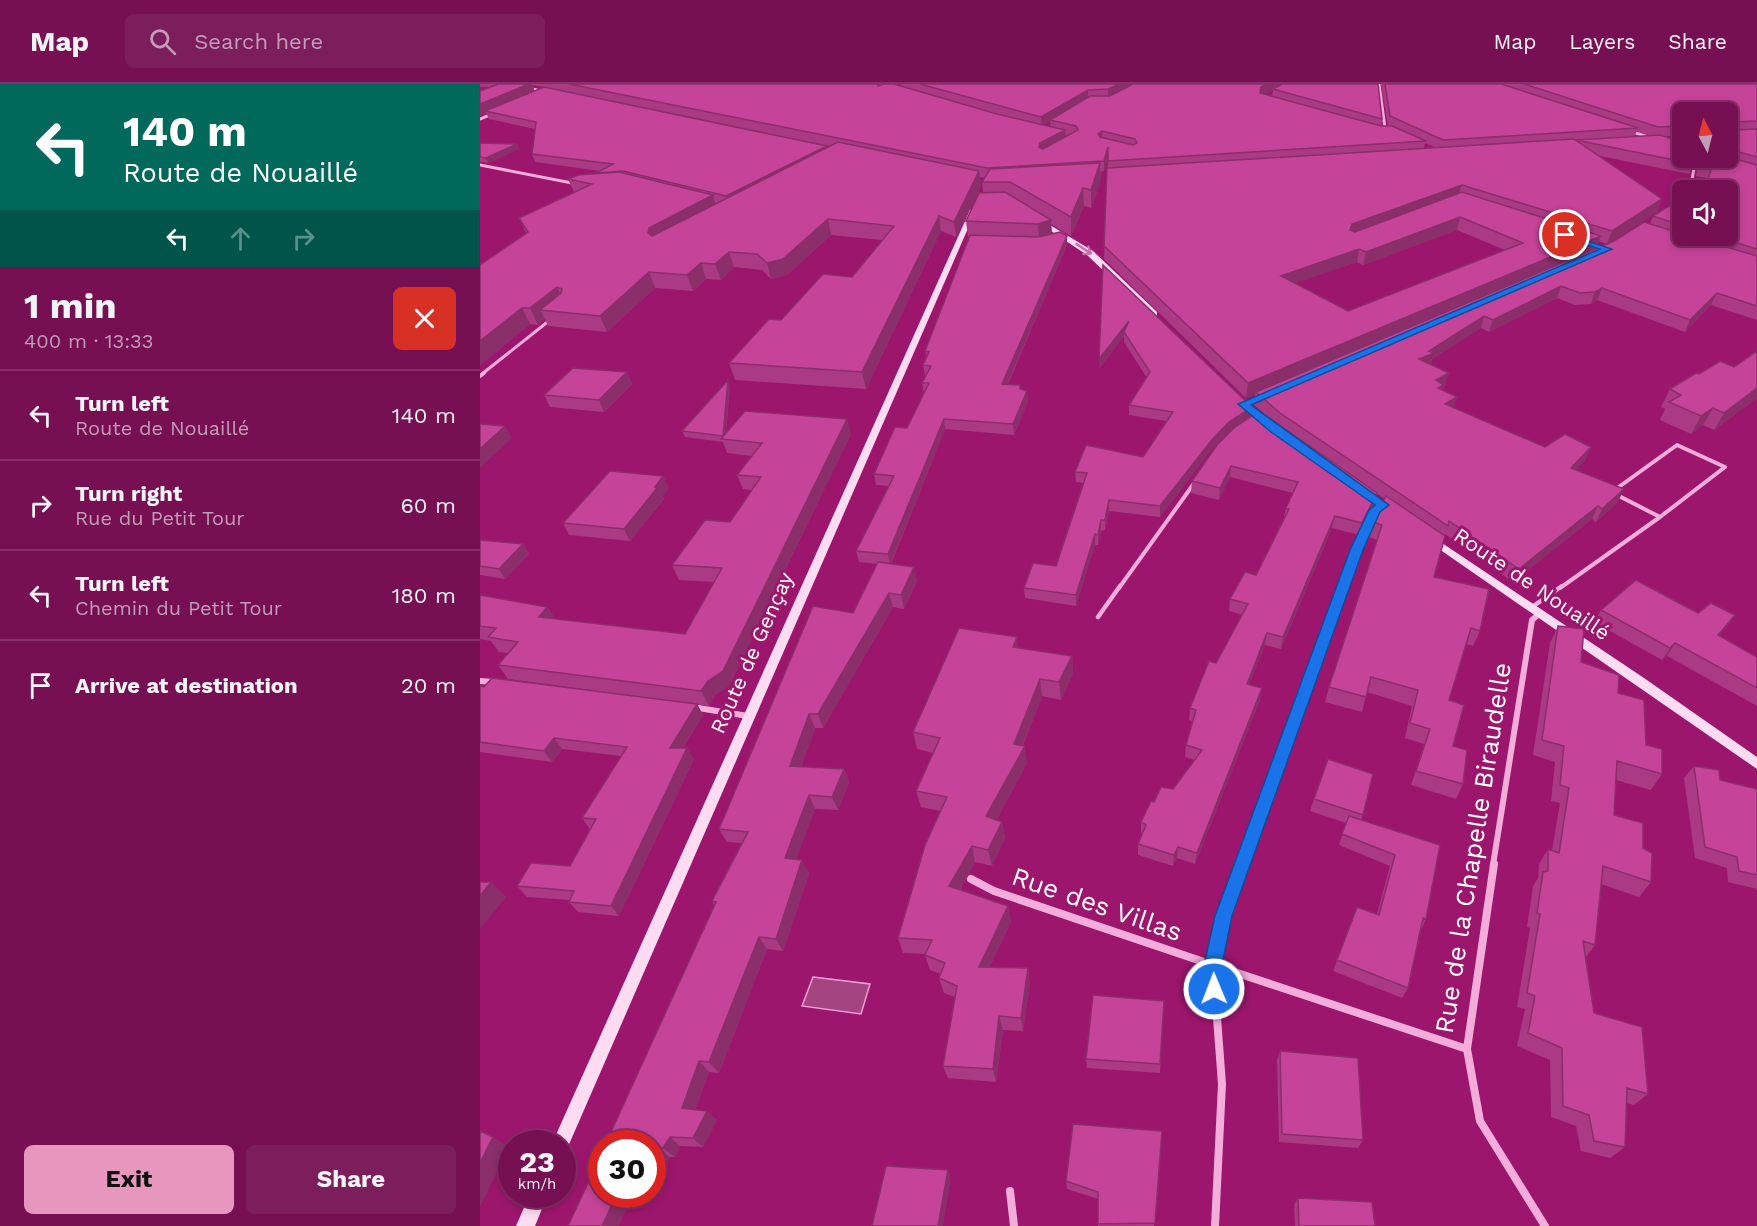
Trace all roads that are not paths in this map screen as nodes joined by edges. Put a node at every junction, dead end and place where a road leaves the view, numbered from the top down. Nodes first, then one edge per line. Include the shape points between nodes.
1 (510, 85) edge
2 (1372, 85) edge
3 (1379, 85) edge
4 (545, 92) junction
5 (557, 94) edge
6 (536, 95) edge
7 (498, 111) edge
8 (480, 119) edge
9 (1621, 128) edge
10 (1380, 132) edge
11 (1389, 132) junction
12 (1396, 138) edge
13 (1658, 140) joint
14 (1636, 142) edge
15 (480, 165) edge
16 (588, 186) edge
17 (977, 202) edge
18 (1672, 207) edge
19 (1029, 216) edge
20 (1658, 218) edge
21 (558, 314) edge
22 (1165, 325) edge
23 (480, 376) edge
24 (1197, 478) edge
25 (1383, 505) edge
26 (1660, 517) junction
27 (1419, 530) edge
28 (1535, 611) junction
29 (1098, 617) dead end
30 (480, 681) edge
31 (503, 683) edge
32 (678, 705) edge
33 (748, 716) junction
34 (1757, 764) edge
35 (970, 879) dead end
36 (1213, 965) junction
37 (1467, 1049) junction
38 (567, 1130) edge
39 (1010, 1191) dead end
40 (532, 1208) edge
41 (525, 1226) edge
42 (1014, 1226) edge
43 (1215, 1226) edge
44 (1545, 1226) edge

1 - 4 main road
2 - 3 street
3 - 11 street via 1385,128
4 - 5 main road
4 - 6 street
7 - 8 street
9 - 13 street
10 - 11 street
11 - 12 street
13 - 14 main road
15 - 16 street
17 - 33 main road, Route de Gençay via 964,240
18 - 20 street
19 -> 22 main road via 1107,267
21 - 23 lane
24 - 29 lane
25 - 36 street via 1375,510 1356,550 1224,916
26 - 26 lane via 1688,496 1725,467 1677,445 1612,492
26 - 28 lane
27 - 28 main road, Route de Nouaillé
28 - 34 main road, Route de Nouaillé
28 - 37 street, Rue de la Chapelle Biraudelle via 1511,743
30 - 31 street
32 - 33 street
33 - 38 main road, Route de Gençay
35 - 36 street, Rue des Villas via 994,891
36 - 37 street, Rue de la Chapelle Biraudelle
36 - 43 street via 1222,1084
37 - 44 street via 1480,1121
39 - 42 street
40 - 41 main road

